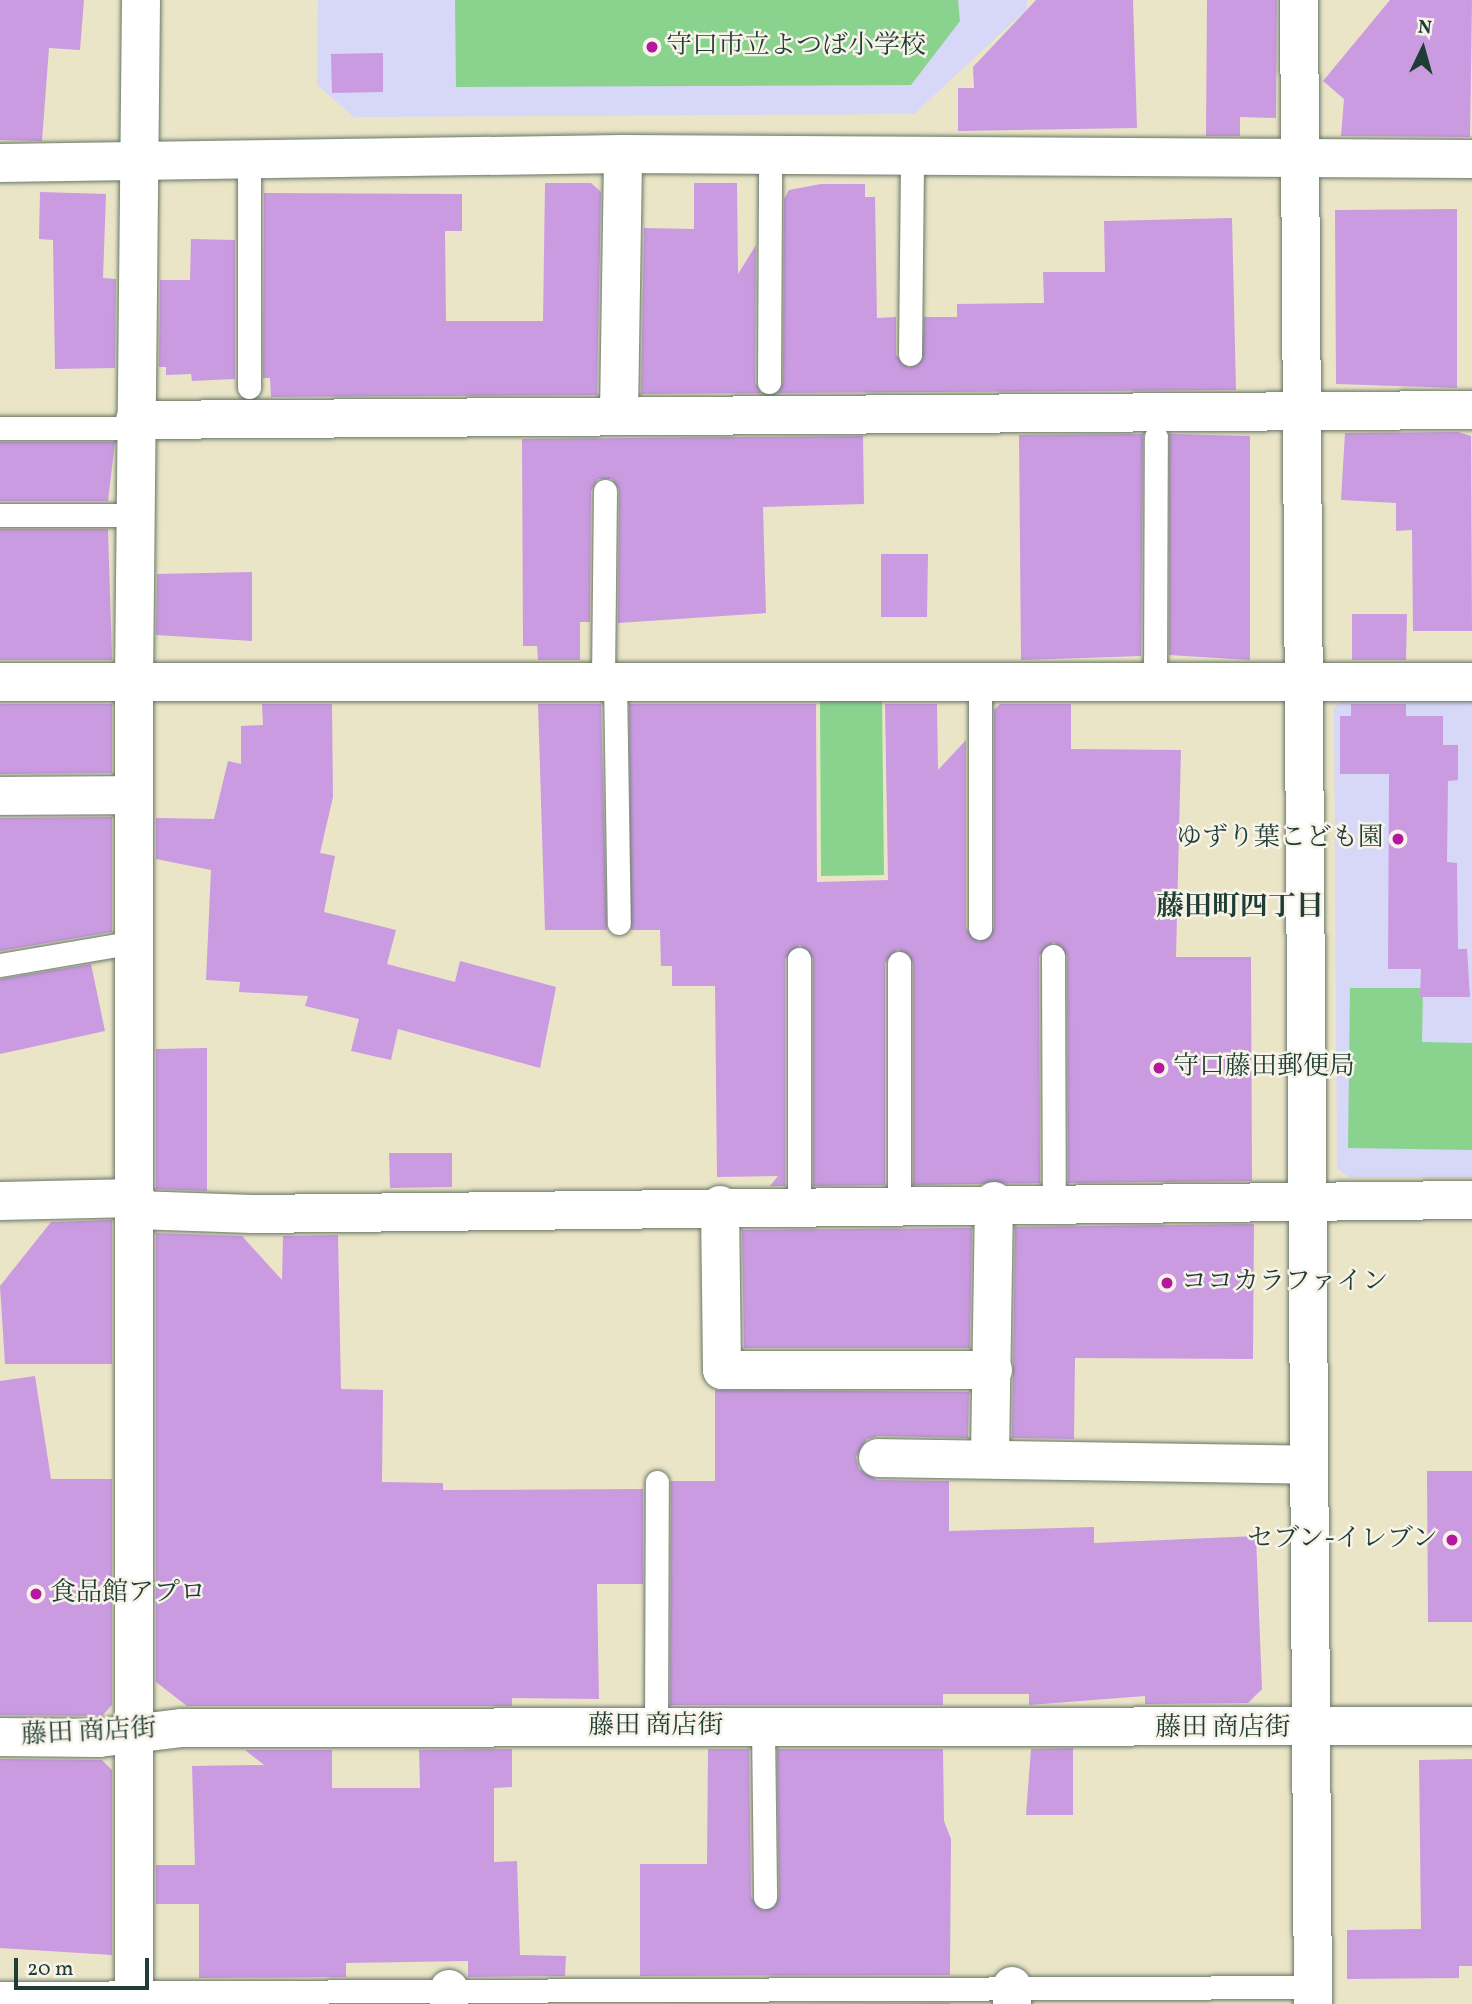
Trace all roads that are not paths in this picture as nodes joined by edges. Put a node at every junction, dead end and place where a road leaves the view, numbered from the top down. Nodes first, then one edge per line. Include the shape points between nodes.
1 (141, 0) edge
2 (1299, 0) edge
3 (623, 154) junction
4 (770, 155) junction
5 (912, 157) junction
6 (1472, 159) edge
7 (1300, 160) junction
8 (249, 161) junction
9 (0, 163) edge
10 (137, 163) junction
11 (910, 354) dead end
12 (769, 382) dead end
13 (248, 387) dead end
14 (1302, 409) junction
15 (1472, 410) edge
16 (619, 414) junction
17 (136, 424) junction
18 (0, 428) edge
19 (1156, 437) dead end
20 (605, 491) dead end
21 (135, 514) junction
22 (0, 516) edge
23 (134, 680) junction
24 (609, 680) junction
25 (980, 681) junction
26 (1155, 681) junction
27 (0, 682) edge
28 (1303, 682) junction
29 (1472, 682) edge
30 (134, 795) junction
31 (0, 796) edge
32 (619, 923) dead end
33 (980, 929) dead end
34 (135, 942) junction
35 (1053, 956) dead end
36 (799, 959) dead end
37 (900, 962) dead end
38 (0, 965) edge
39 (1311, 1199) junction
40 (1054, 1200) junction
41 (1472, 1200) edge
42 (0, 1201) edge
43 (994, 1201) junction
44 (900, 1202) junction
45 (136, 1204) junction
46 (799, 1204) junction
47 (720, 1205) junction
48 (993, 1370) junction
49 (990, 1456) junction
50 (878, 1458) dead end
51 (1308, 1465) junction
52 (657, 1482) dead end
53 (763, 1726) junction
54 (1472, 1726) edge
55 (656, 1727) junction
56 (1313, 1730) junction
57 (134, 1734) junction
58 (0, 1737) edge
59 (765, 1898) dead end
60 (0, 1993) edge
61 (1012, 1995) edge
62 (1313, 1995) edge
63 (449, 1997) edge
64 (134, 1998) edge

1 - 10 street
2 - 7 street
3 - 4 street
3 - 8 street
3 - 16 street
4 - 5 street
4 - 12 lane
5 - 7 street
5 - 11 lane
6 - 7 street
7 - 14 street
8 - 10 street
8 - 13 lane
9 - 10 street
10 - 17 street
14 - 15 street
14 - 16 street
14 - 28 street
16 - 17 street
17 - 18 lane
17 - 21 street
19 - 26 lane
20 - 24 lane
21 - 22 lane
21 - 23 street
23 - 24 street
23 - 27 street
23 - 30 street
24 - 25 street
24 - 32 lane
25 - 26 street
25 - 33 lane
26 - 28 street
28 - 29 street
28 - 39 street
30 - 31 street
30 - 34 street
34 - 38 lane
34 - 45 street
35 - 40 lane
36 - 46 lane
37 - 44 lane
39 - 40 street
39 - 41 street
39 - 51 street
40 - 43 street
42 - 45 street
43 - 44 street
43 - 48 street
44 - 46 street
45 - 47 street via 252,1214
45 - 57 street
46 - 47 street
47 - 48 street via 722,1370
48 - 49 street
49 - 50 street
49 - 51 street
51 - 56 street
52 - 55 lane
53 - 55 street, 藤田 商店街
53 - 56 street, 藤田 商店街
53 - 59 lane
54 - 56 street, 藤田 商店街
55 - 57 street, 藤田 商店街 via 182,1728
56 - 62 street
57 - 58 street, 藤田 商店街
57 - 64 street
60 - 64 lane
61 - 62 lane
61 - 63 lane
63 - 64 lane

